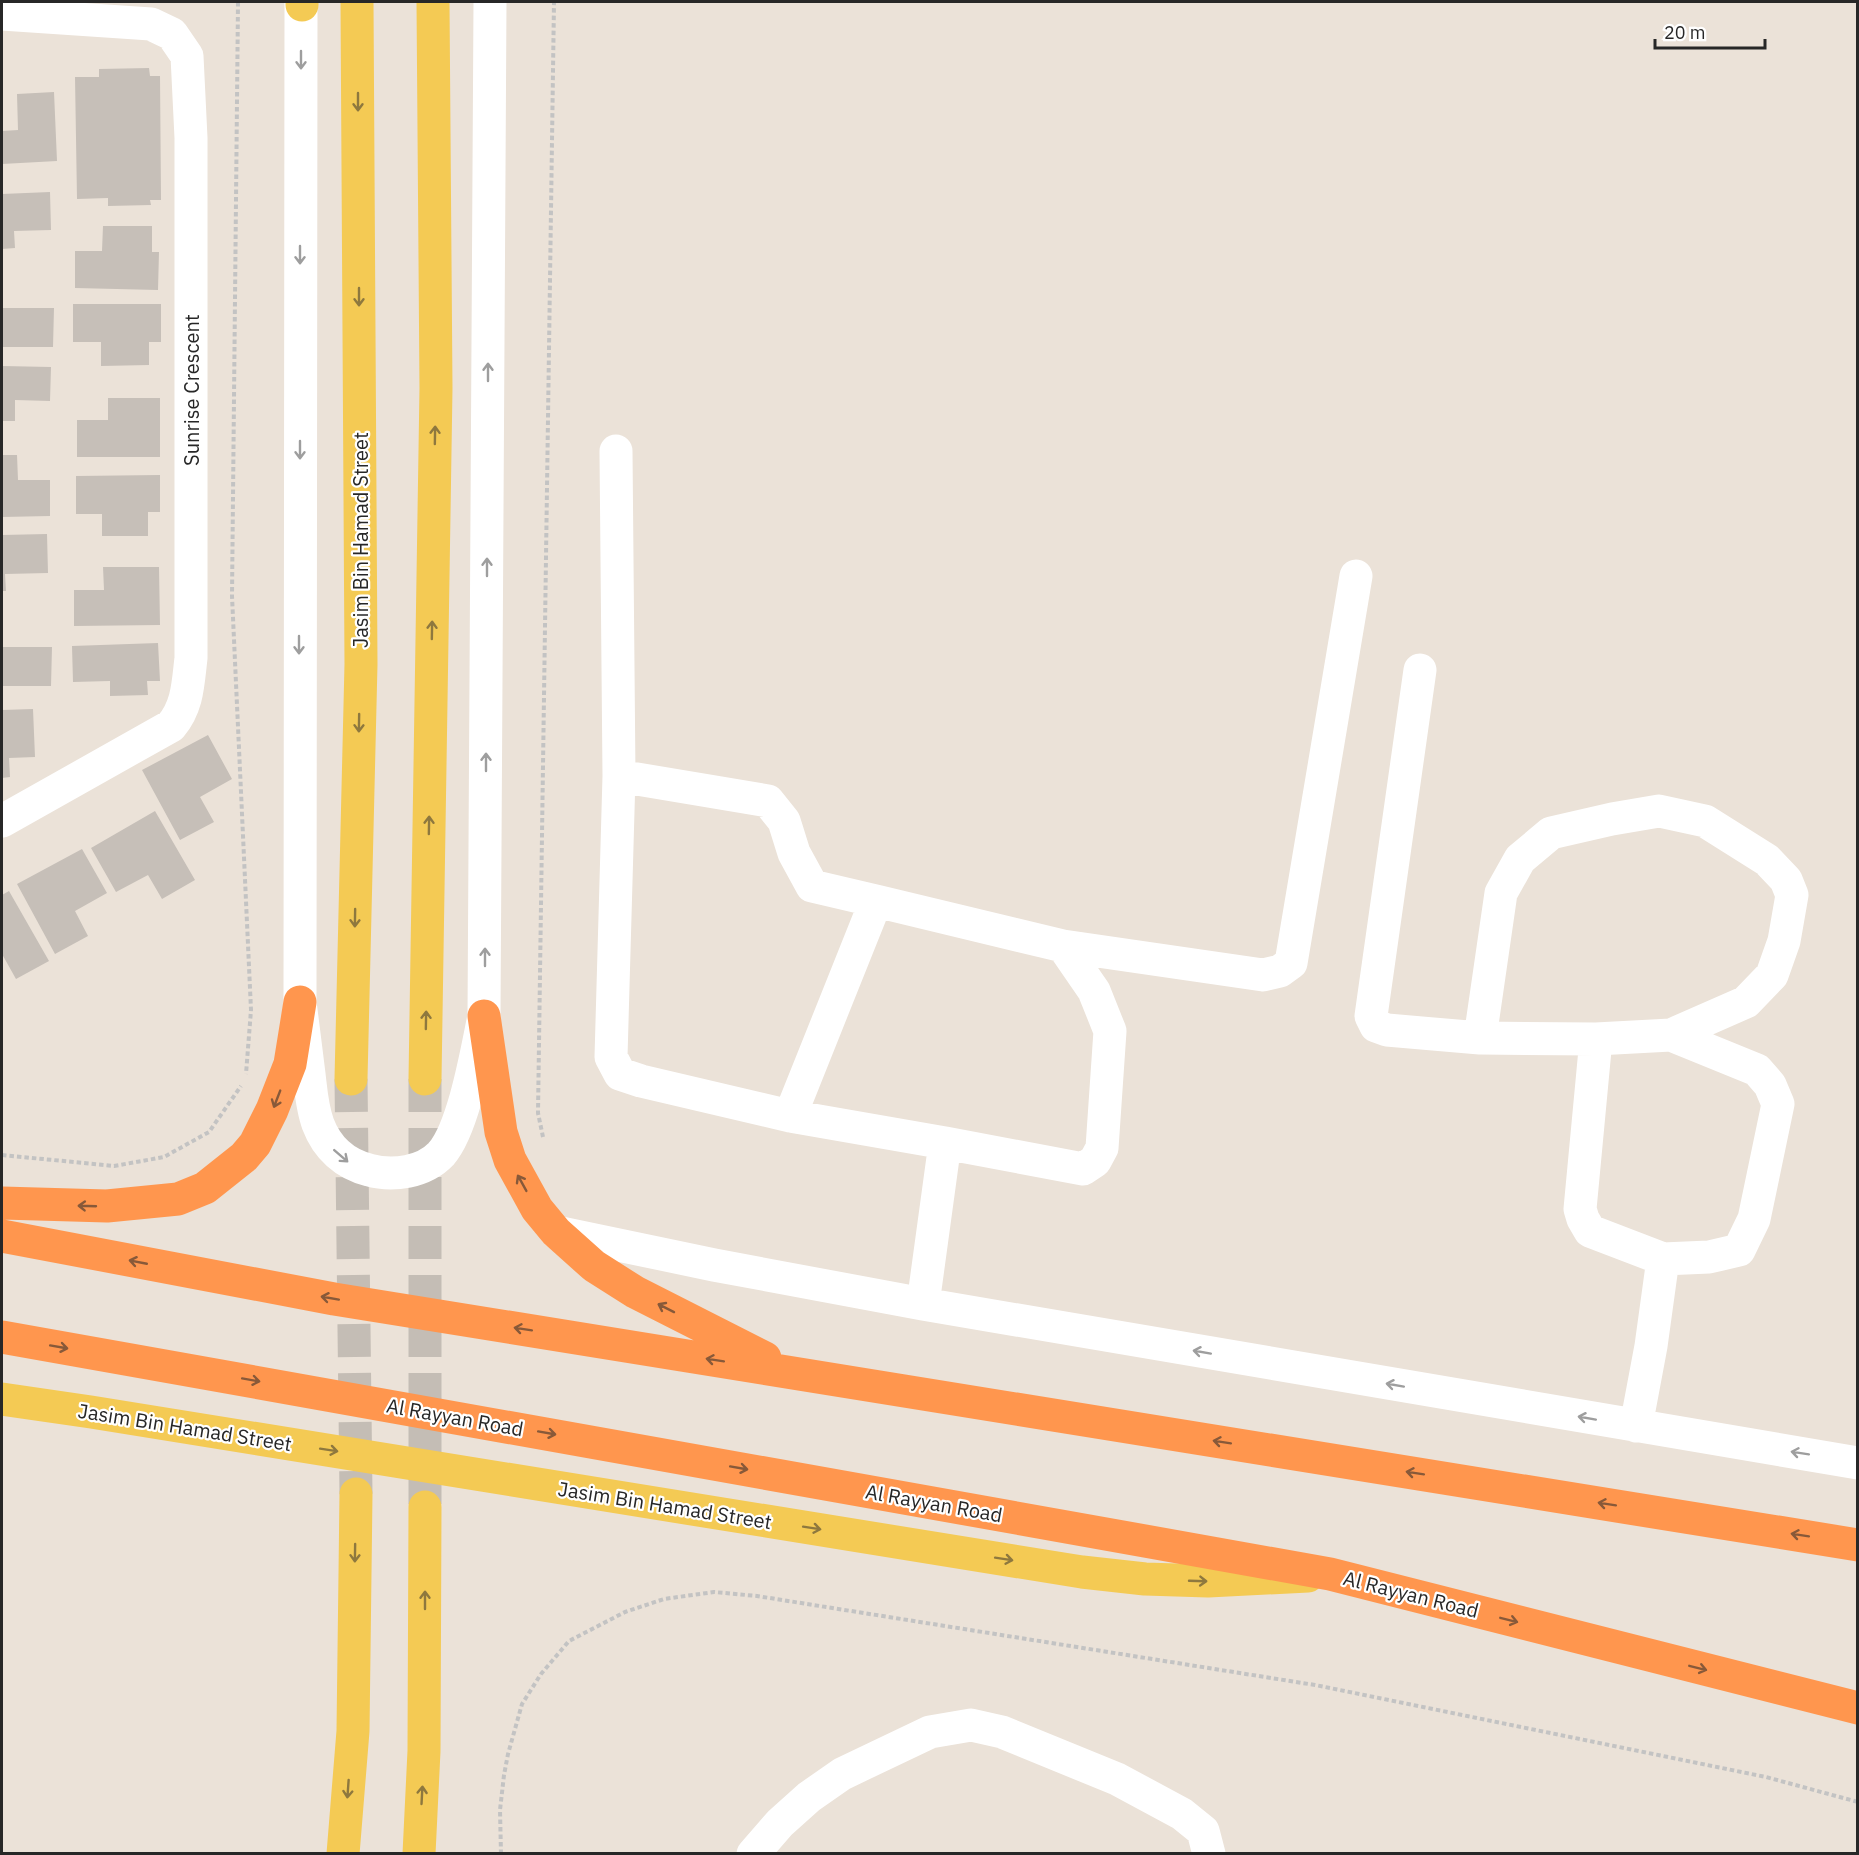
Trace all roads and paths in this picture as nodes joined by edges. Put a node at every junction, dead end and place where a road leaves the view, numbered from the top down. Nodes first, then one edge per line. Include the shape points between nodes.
1 (5, 2) edge
2 (357, 2) edge
3 (433, 2) edge
4 (490, 2) edge
5 (554, 2) edge
6 (302, 3) edge
7 (2, 14) edge
8 (616, 451) dead end
9 (1356, 576) dead end
10 (1420, 670) dead end
11 (619, 776) junction
12 (2, 821) edge
13 (876, 901) junction
14 (1063, 946) junction
15 (300, 1002) junction
16 (484, 1016) junction
17 (1671, 1035) junction
18 (1480, 1038) junction
19 (1596, 1039) junction
20 (351, 1079) tunnel mouth
21 (425, 1079) tunnel mouth
22 (790, 1116) junction
23 (945, 1143) junction
24 (544, 1146) dead end
25 (2, 1203) edge
26 (556, 1232) junction
27 (2, 1236) edge
28 (1663, 1259) junction
29 (923, 1304) junction
30 (2, 1337) edge
31 (794, 1372) junction
32 (2, 1399) edge
33 (1636, 1426) junction
34 (1857, 1463) edge
35 (356, 1494) tunnel mouth
36 (425, 1507) tunnel mouth
37 (1857, 1545) edge
38 (1330, 1574) junction
39 (1857, 1708) edge
40 (1857, 1802) edge
41 (343, 1854) edge
42 (420, 1854) edge
43 (501, 1854) edge
44 (753, 1854) edge
45 (1209, 1854) edge

1 - 7 street
2 -> 20 main road, Jasim Bin Hamad Street via 361,664
21 -> 3 main road via 436,388
16 -> 4 street
5 - 24 path via 538,1113
6 -> 15 street
7 - 12 street, Sunrise Crescent via 151,24 172,34 187,56 190,138 187,698 171,726
8 - 11 street
9 - 14 street via 1291,963 1280,971 1263,975
10 - 18 street via 1371,1016 1376,1026 1387,1030
11 - 13 street via 768,801 784,821 794,853 812,886
11 - 22 street via 611,1057 620,1074 641,1081
13 - 14 street
13 - 22 street
14 - 23 street via 1094,991 1110,1031 1102,1148 1095,1161 1083,1169
15 -> 16 street via 313,1102 327,1143 354,1166 377,1172 421,1168 440,1155 450,1142 468,1088
15 -> 25 highway via 291,1064 268,1119 255,1144 205,1188 178,1199 106,1206
26 -> 16 highway via 537,1209 510,1160 501,1132
17 - 18 street via 1746,1002 1772,975 1784,941 1792,895 1786,880 1767,860 1706,821 1659,812 1551,833 1520,860 1501,893
17 - 19 street
17 - 28 street via 1757,1070 1770,1085 1778,1104 1754,1219 1739,1250 1709,1257
18 - 19 street
19 - 28 street via 1580,1209 1583,1219 1590,1231
22 - 23 street
23 - 29 street
26 - 29 street
31 -> 26 highway via 635,1292 594,1266
31 -> 27 highway via 334,1299
28 - 33 street
33 -> 29 street
30 -> 38 highway, Al Rayyan Road
37 -> 31 highway
32 -> 38 main road, Jasim Bin Hamad Street via 1082,1572 1208,1581
34 -> 33 street
35 -> 41 main road via 353,1731
42 -> 36 main road
38 -> 39 highway, Al Rayyan Road
40 - 43 path via 1766,1777 1315,1685 714,1592 664,1599 625,1612 569,1641 541,1674 522,1704 508,1754 500,1810
44 - 45 street via 802,1803 842,1774 930,1732 971,1725 1002,1732 1117,1779 1182,1814 1203,1831

